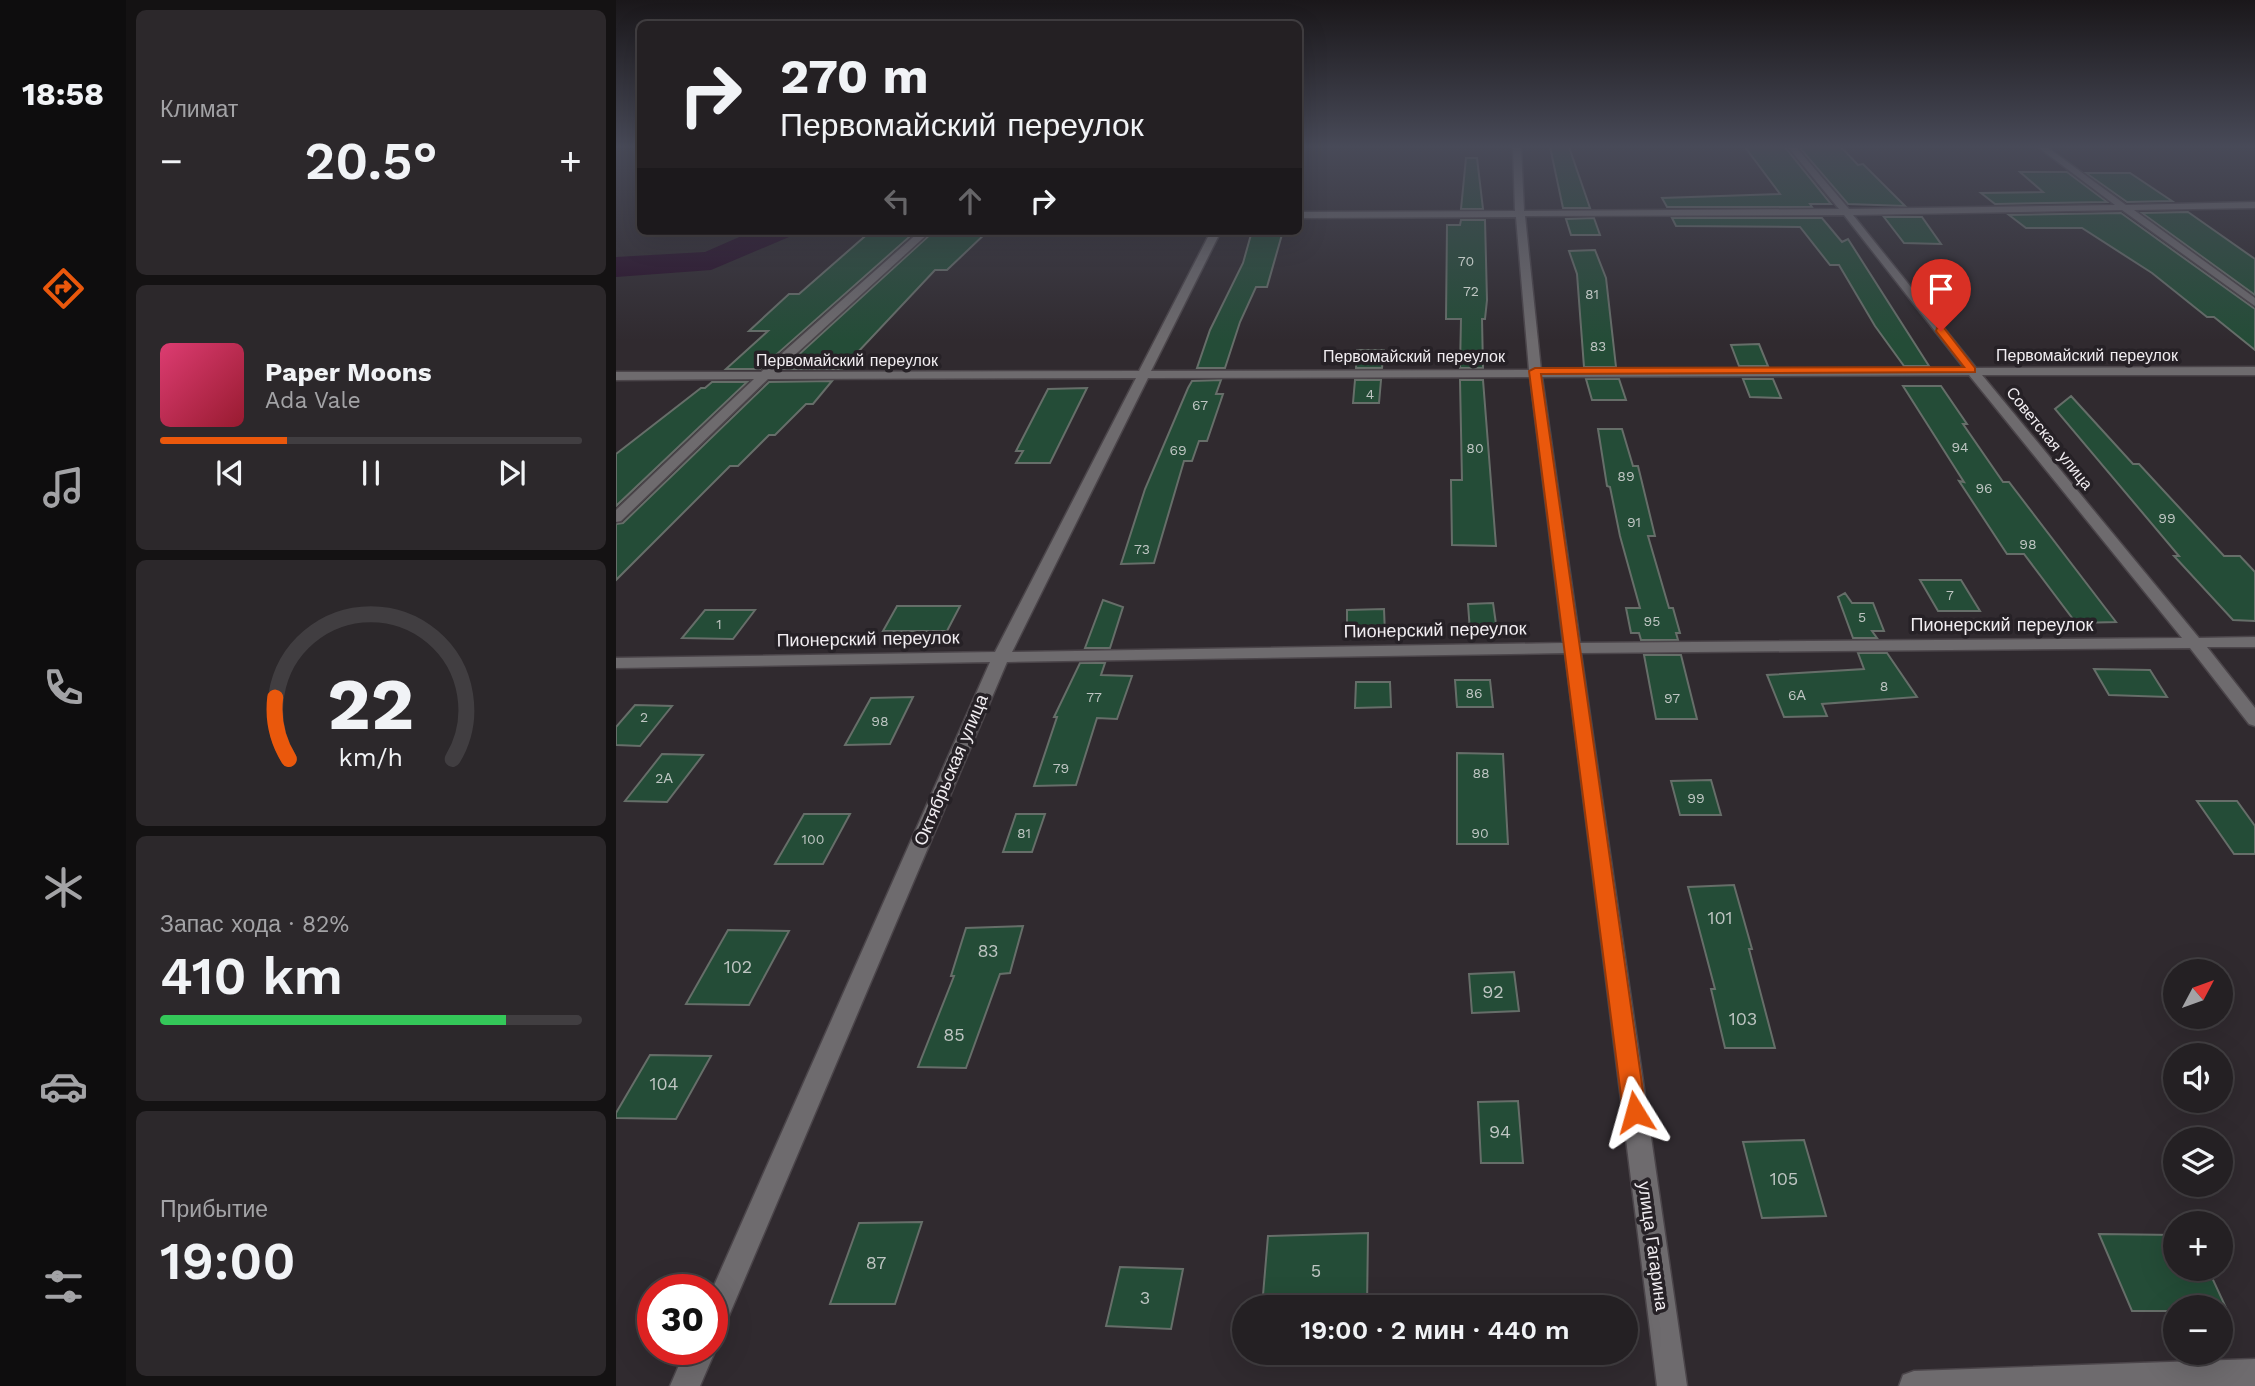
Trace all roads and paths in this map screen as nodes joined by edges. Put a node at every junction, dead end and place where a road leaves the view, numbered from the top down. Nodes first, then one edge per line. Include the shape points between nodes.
1 (1848, 212) junction
2 (1863, 212) edge
3 (2128, 212) edge
4 (1520, 214) junction
5 (1302, 215) edge
6 (922, 235) edge
7 (1214, 235) edge
8 (2255, 303) edge
9 (1972, 370) junction
10 (1535, 371) junction
11 (2255, 371) edge
12 (1146, 374) junction
13 (616, 376) edge
14 (764, 376) junction
15 (616, 518) edge
16 (2255, 642) edge
17 (2196, 643) junction
18 (1571, 648) junction
19 (1001, 656) junction
20 (616, 663) edge
21 (2255, 720) edge
22 (728, 1285) edge
23 (694, 1365) edge
24 (2255, 1374) edge
25 (685, 1386) edge
26 (1672, 1386) edge
27 (1914, 1386) edge

1 - 2 street
1 - 4 street
1 - 9 street, Советская улица
3 - 8 street
4 - 5 street
4 - 10 street, улица Гагарина
6 - 14 street
7 - 12 street, Октябрьская улица
9 - 10 street, Первомайский переулок
9 - 11 street, Первомайский переулок
9 - 17 street, Советская улица
10 - 12 street, Первомайский переулок
10 - 18 street, улица Гагарина
12 - 14 street, Первомайский переулок
12 - 19 street, Октябрьская улица
13 - 14 street, Первомайский переулок
14 - 15 street
16 - 17 street, Пионерский переулок
17 - 18 street, Пионерский переулок
17 - 21 street, Советская улица
18 - 19 street, Пионерский переулок
18 - 26 street, улица Гагарина
19 - 20 street, Пионерский переулок
19 - 22 street, Октябрьская улица
23 - 25 street
24 - 27 street

